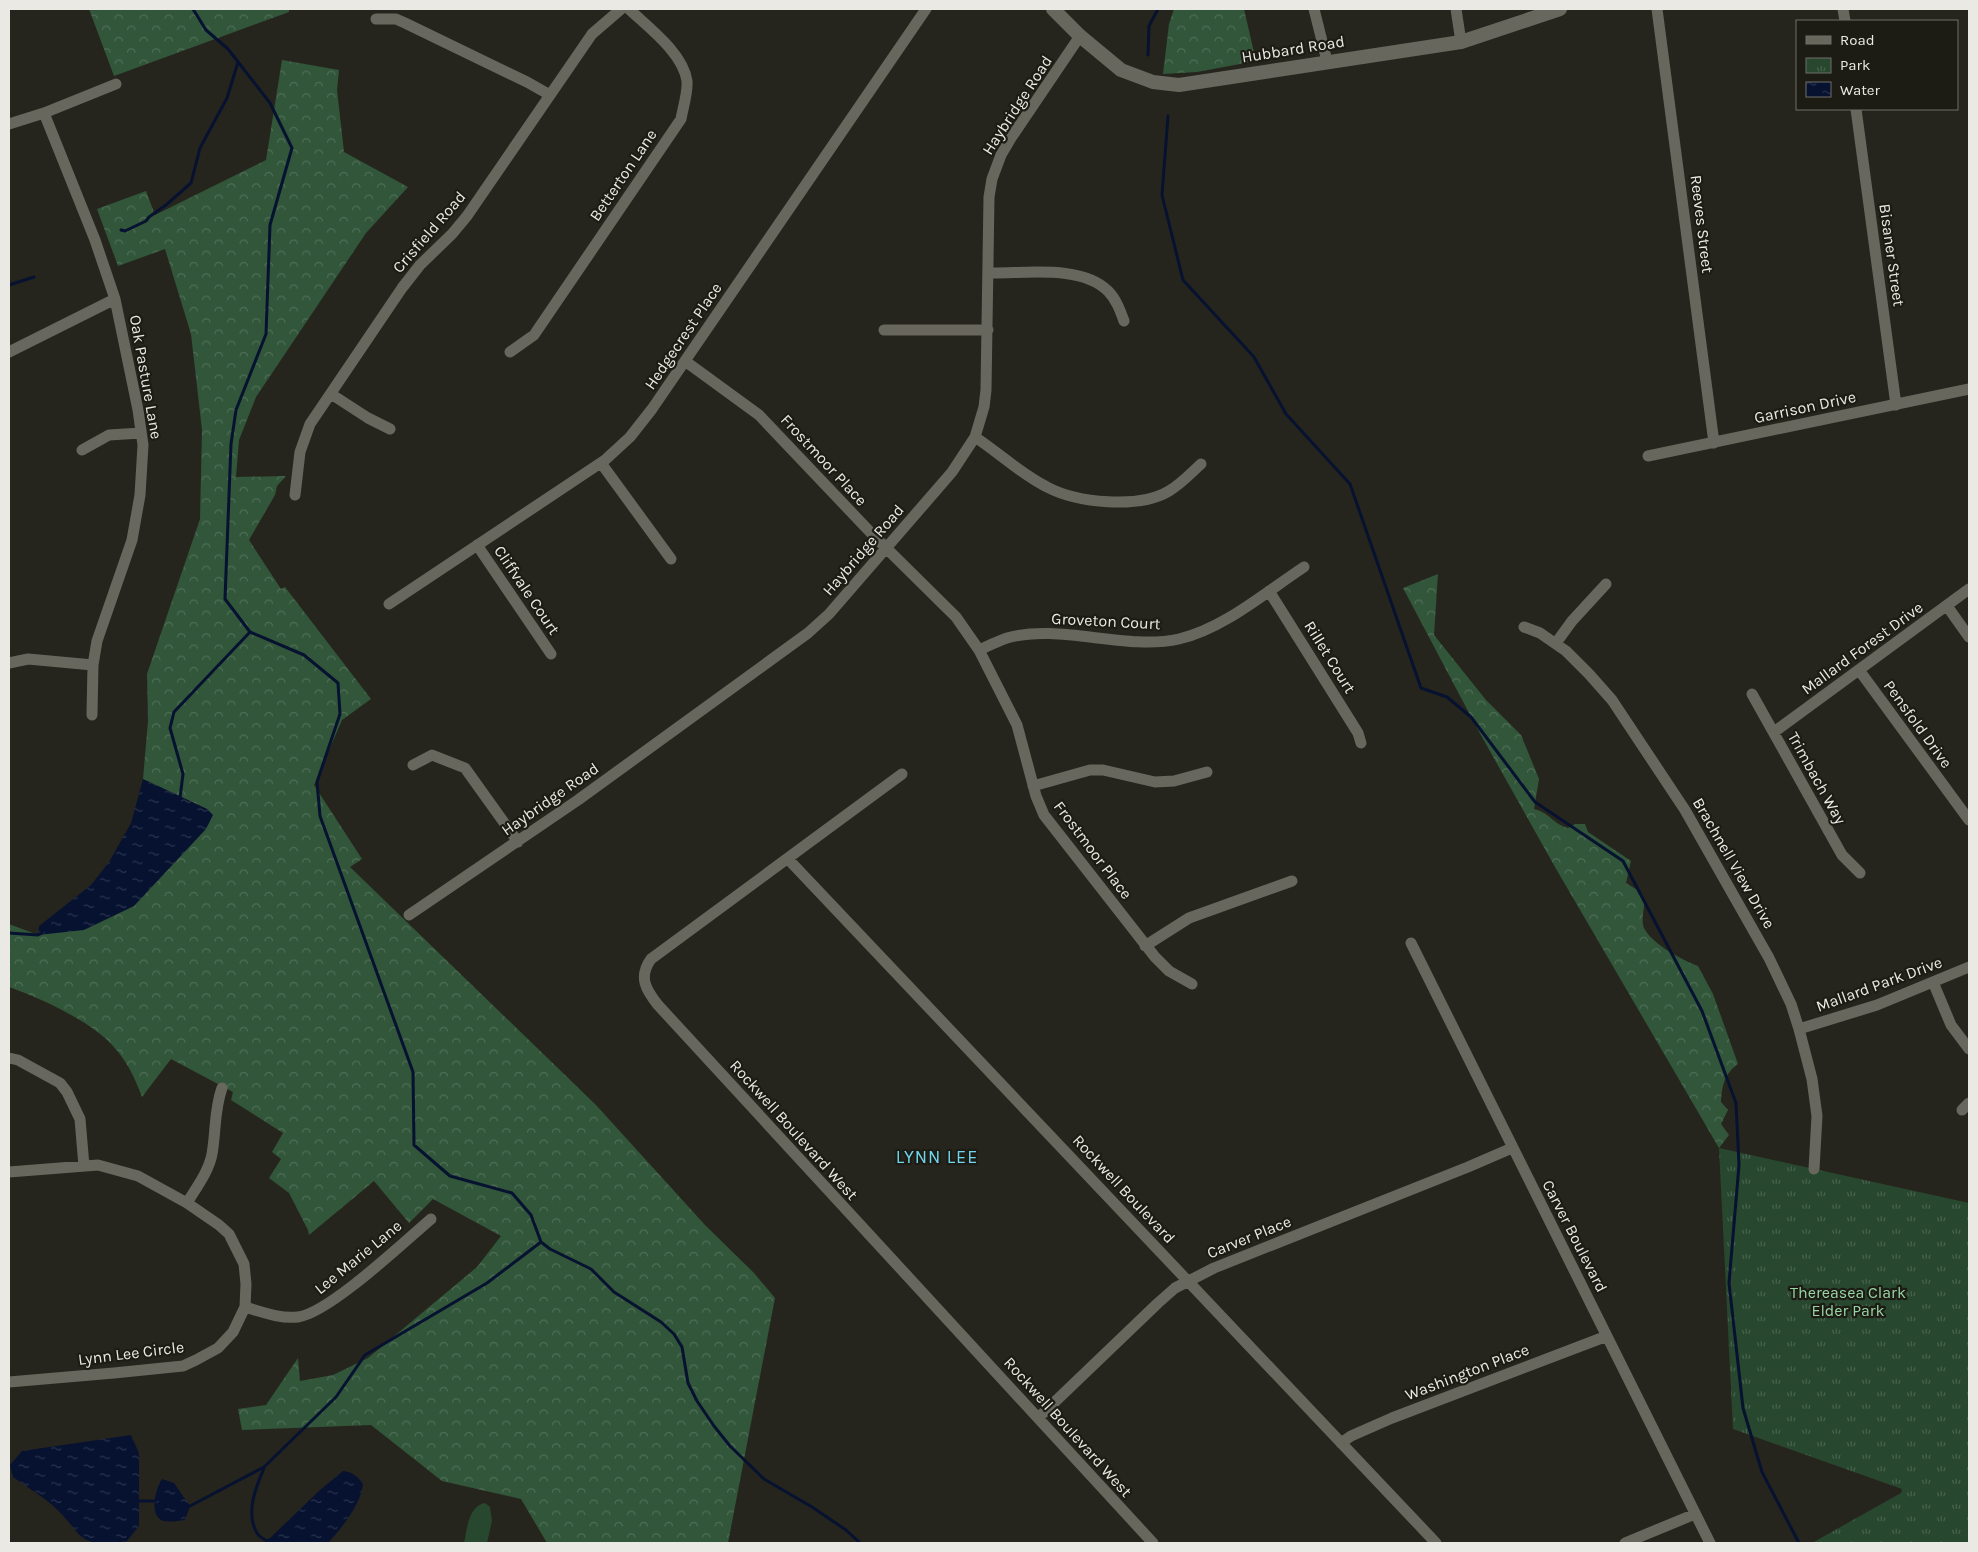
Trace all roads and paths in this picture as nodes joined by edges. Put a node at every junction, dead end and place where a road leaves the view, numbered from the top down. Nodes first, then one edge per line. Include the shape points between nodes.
1 (621, 9) edge
2 (630, 9) edge
3 (926, 9) edge
4 (1052, 9) edge
5 (1314, 9) edge
6 (1456, 9) edge
7 (1560, 9) edge
8 (1657, 9) edge
9 (376, 19) dead end
10 (1080, 36) junction
11 (1461, 42) junction
12 (1327, 62) junction
13 (116, 84) dead end
14 (550, 95) junction
15 (1856, 110) edge
16 (44, 112) junction
17 (9, 124) edge
18 (988, 273) junction
19 (115, 299) junction
20 (1124, 321) dead end
21 (884, 330) dead end
22 (988, 330) junction
23 (9, 352) edge
24 (510, 352) dead end
25 (685, 361) junction
26 (1969, 389) edge
27 (331, 394) junction
28 (1896, 405) junction
29 (390, 430) dead end
30 (141, 433) junction
31 (975, 436) junction
32 (1714, 443) junction
33 (82, 450) dead end
34 (1648, 456) dead end
35 (601, 463) junction
36 (1201, 464) dead end
37 (295, 495) dead end
38 (477, 545) junction
39 (886, 548) junction
40 (671, 558) dead end
41 (1304, 567) dead end
42 (1606, 584) dead end
43 (1969, 589) edge
44 (1269, 591) junction
45 (389, 604) dead end
46 (1947, 606) junction
47 (1524, 627) dead end
48 (1969, 637) edge
49 (1556, 644) junction
50 (979, 650) junction
51 (551, 654) dead end
52 (9, 663) edge
53 (93, 665) junction
54 (1859, 670) junction
55 (1752, 694) dead end
56 (92, 714) dead end
57 (1774, 732) junction
58 (1361, 743) dead end
59 (413, 764) dead end
60 (1207, 772) dead end
61 (902, 774) dead end
62 (1033, 786) junction
63 (1969, 820) edge
64 (518, 842) junction
65 (788, 859) junction
66 (1860, 873) dead end
67 (1292, 881) dead end
68 (409, 915) dead end
69 (1411, 943) dead end
70 (1146, 946) junction
71 (1969, 967) edge
72 (1933, 982) junction
73 (1192, 984) dead end
74 (1799, 1029) junction
75 (1969, 1049) edge
76 (9, 1058) edge
77 (222, 1088) dead end
78 (1512, 1148) junction
79 (84, 1166) junction
80 (1814, 1169) dead end
81 (9, 1172) edge
82 (187, 1203) junction
83 (431, 1219) dead end
84 (1189, 1281) junction
85 (245, 1307) junction
86 (1607, 1336) junction
87 (9, 1382) edge
88 (1038, 1418) junction
89 (1342, 1443) junction
90 (1695, 1514) junction
91 (1153, 1543) edge
92 (1436, 1543) edge
93 (1625, 1543) edge
94 (1710, 1543) edge

1 - 14 street, Crisfield Road via 592,34
2 - 24 street, Betterton Lane via 677,55 687,80 681,119 534,335
3 - 25 street, Hedgecrest Place
4 - 10 main road, Hubbard Road
5 - 12 street
6 - 11 street
7 - 11 main road, Hubbard Road
8 - 32 street, Reeves Street
9 - 14 street via 396,19
10 - 12 main road, Hubbard Road via 1121,70 1153,82 1179,85
10 - 18 street, Haybridge Road via 1011,138 995,168 989,197
11 - 12 main road, Hubbard Road
13 - 16 street
14 - 27 street, Crisfield Road via 467,216 402,288
15 - 28 street, Bisaner Street
16 - 17 street
16 - 19 street, Oak Pasture Lane via 96,240
18 - 20 street via 1083,276 1107,290
18 - 22 street, Haybridge Road
19 - 23 street
19 - 30 street, Oak Pasture Lane
21 - 22 street
22 - 31 street, Haybridge Road via 985,398
25 - 35 street, Hedgecrest Place via 641,424
25 - 39 street, Frostmoor Place via 759,415
26 - 28 street, Garrison Drive
27 - 29 street
27 - 37 street, Crisfield Road via 305,436 296,469
28 - 32 street, Garrison Drive
30 - 33 street via 109,436
30 - 53 street, Oak Pasture Lane via 140,495 132,540
31 - 36 street via 1046,487 1073,497 1146,500 1168,491
31 - 39 street, Haybridge Road via 952,472
32 - 34 street, Garrison Drive
35 - 38 street, Hedgecrest Place
35 - 40 street
38 - 45 street, Hedgecrest Place
38 - 51 street, Cliffvale Court
39 - 50 street, Frostmoor Place via 956,618
39 - 64 street, Haybridge Road via 829,614 808,633
41 - 44 street, Groveton Court
42 - 49 street
43 - 46 street, Mallard Forest Drive
44 - 50 street, Groveton Court via 1214,626 1177,639 1151,642 1032,635 1008,638
44 - 58 street, Rillet Court via 1358,733
46 - 48 street
46 - 54 street, Mallard Forest Drive
47 - 49 street, Brachnell View Drive
49 - 74 street, Brachnell View Drive via 1612,700 1685,810 1769,958
50 - 62 street, Frostmoor Place via 1017,725
52 - 53 street via 28,659
53 - 56 street, Oak Pasture Lane
54 - 57 street, Mallard Forest Drive
54 - 63 street, Pensfold Drive
55 - 57 street, Trimbach Way
57 - 66 street, Trimbach Way via 1842,855
59 - 64 street via 432,755 465,768
60 - 62 street via 1174,781 1155,782 1090,770
61 - 65 street, Rockwell Boulevard West
62 - 70 street, Frostmoor Place via 1044,815
64 - 68 street, Haybridge Road
65 - 84 street, Rockwell Boulevard
65 - 88 street, Rockwell Boulevard West via 651,959 644,972 646,988 658,1005
67 - 70 street via 1190,918
69 - 78 street, Carver Boulevard
70 - 73 street, Frostmoor Place via 1169,971
71 - 72 street, Mallard Park Drive
72 - 74 street, Mallard Park Drive via 1877,1005
72 - 75 street via 1951,1025
74 - 80 street, Brachnell View Drive via 1816,1098
76 - 79 street via 60,1083 67,1092 80,1119
77 - 82 street via 217,1102 212,1155 202,1180
78 - 84 street, Carver Place via 1214,1268
78 - 86 street, Carver Boulevard
79 - 81 street, Lynn Lee Circle
79 - 82 street, Lynn Lee Circle via 98,1165 138,1176
82 - 85 street, Lynn Lee Circle via 229,1234 244,1264
83 - 85 street, Lee Marie Lane via 317,1311 298,1317
84 - 88 street, Carver Place via 1158,1303
84 - 89 street, Rockwell Boulevard
85 - 87 street, Lynn Lee Circle via 233,1332 218,1348 183,1366
86 - 89 street, Washington Place via 1392,1418
86 - 90 street, Carver Boulevard
88 - 91 street, Rockwell Boulevard West
89 - 92 street, Rockwell Boulevard
90 - 93 street
90 - 94 street, Carver Boulevard

